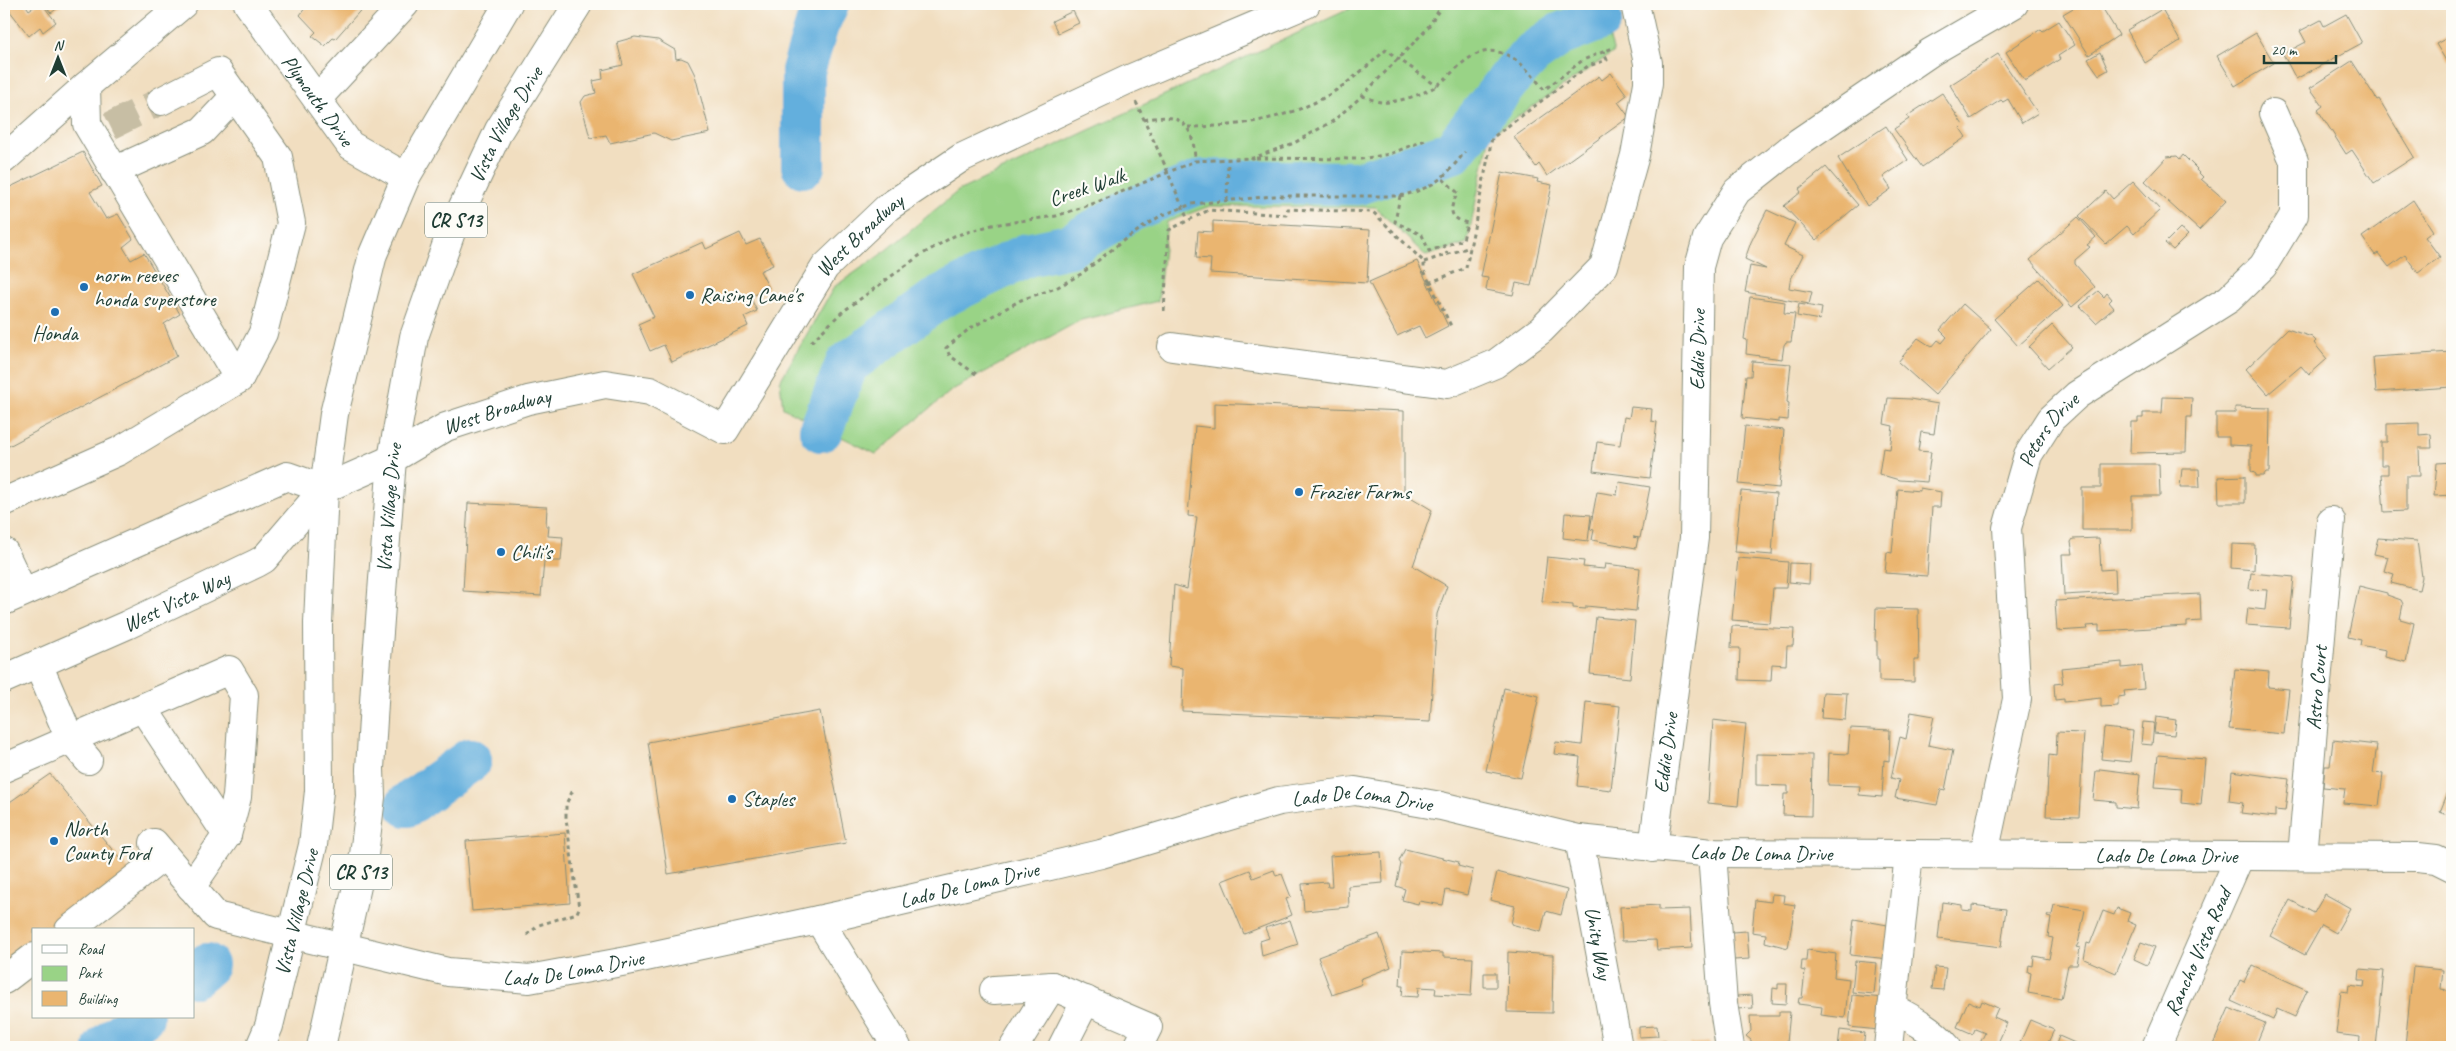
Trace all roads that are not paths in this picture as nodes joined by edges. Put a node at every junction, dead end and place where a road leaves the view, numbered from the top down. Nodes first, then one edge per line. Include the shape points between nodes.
1 (183, 4) edge
2 (248, 4) edge
3 (405, 4) edge
4 (508, 4) edge
5 (578, 4) edge
6 (1306, 4) edge
7 (1635, 4) edge
8 (2014, 4) edge
9 (86, 86) junction
10 (235, 96) junction
11 (317, 99) junction
12 (161, 101) tunnel mouth
13 (2273, 113) dead end
14 (4, 159) edge
15 (114, 170) junction
16 (406, 177) junction
17 (1172, 347) dead end
18 (240, 379) junction
19 (392, 459) junction
20 (324, 489) junction
21 (4, 502) edge
22 (2331, 521) dead end
23 (4, 552) edge
24 (14, 596) edge
25 (38, 664) junction
26 (4, 679) edge
27 (143, 708) junction
28 (70, 739) junction
29 (88, 760) dead end
30 (4, 768) edge
31 (227, 835) junction
32 (1580, 839) junction
33 (1653, 848) junction
34 (1712, 853) junction
35 (1909, 854) junction
36 (1984, 854) junction
37 (2240, 856) junction
38 (2302, 856) junction
39 (2452, 867) edge
40 (191, 887) junction
41 (819, 920) junction
42 (71, 928) edge
43 (291, 934) junction
44 (345, 947) junction
45 (32, 959) edge
46 (4, 980) edge
47 (1052, 986) junction
48 (994, 990) dead end
49 (1086, 1000) junction
50 (1892, 1008) junction
51 (260, 1047) edge
52 (320, 1047) edge
53 (897, 1047) edge
54 (1014, 1047) edge
55 (1062, 1047) edge
56 (1138, 1047) edge
57 (1618, 1047) edge
58 (1730, 1047) edge
59 (1888, 1047) edge
60 (1947, 1047) edge
61 (2156, 1047) edge

1 - 9 street
2 - 11 street, Plymouth Drive
3 - 11 street
4 - 16 street, Vista Village Drive / CR S13
5 - 19 street, Vista Village Drive / CR S13 via 499,130 450,232 414,337
6 - 19 street, West Broadway via 1127,80 961,158 888,207 825,267 725,430 650,391 605,384 528,400 446,427
7 - 17 street via 1648,62 1648,83 1635,155 1604,266 1541,330 1495,364 1447,384
8 - 33 street, Eddie Drive via 1931,52 1799,142 1737,191 1707,238 1699,267 1694,538
9 - 14 street
9 - 15 street via 87,124 101,130
10 - 12 street via 218,72
10 - 15 street via 202,132
10 - 18 street via 278,157 291,222 263,333
11 - 16 street, Plymouth Drive via 350,145
13 - 36 street, Peters Drive via 2294,161 2294,215 2263,266 2229,300 2077,394 2051,419 2028,455 2007,528 2017,699
15 - 18 street
16 - 20 street, Vista Village Drive / CR S13 via 373,254 334,414
18 - 21 street via 119,451
19 - 20 street, West Vista Way
19 - 44 street, Vista Village Drive / CR S13 via 375,686 371,797 364,855
20 - 24 street via 286,476
20 - 25 street, West Vista Way via 257,563
20 - 43 street, Vista Village Drive / CR S13 via 318,623 319,791 313,845
22 - 38 street, Astro Court
23 - 24 street
25 - 26 street, West Vista Way
25 - 28 street
27 - 28 street
27 - 31 street
27 - 31 street via 229,670 244,695 238,797
28 - 29 street
28 - 30 street
31 - 40 street
32 - 33 street, Lado De Loma Drive
32 - 41 street, Lado De Loma Drive via 1441,806 1355,791 1279,801 1100,854
32 - 57 street, Unity Way
33 - 34 street, Lado De Loma Drive
34 - 35 street, Lado De Loma Drive
34 - 58 street
35 - 36 street, Lado De Loma Drive
35 - 50 street
36 - 37 street, Lado De Loma Drive
37 - 38 street, Lado De Loma Drive
37 - 61 street, Rancho Vista Road
38 - 39 street, Lado De Loma Drive via 2418,857 2436,859
40 - 42 street, Lado De Loma Drive via 159,849
40 - 43 street, Lado De Loma Drive via 216,916
41 - 44 street, Lado De Loma Drive via 529,979 448,972
41 - 53 street
43 - 44 street, Lado De Loma Drive
43 - 51 street, Vista Village Drive / CR S13 via 269,1026
44 - 52 street, Vista Village Drive / CR S13
45 - 46 street
47 - 48 street
47 - 49 street
47 - 54 street
49 - 55 street
49 - 56 street via 1148,1027
50 - 59 street
50 - 60 street via 1923,1024

